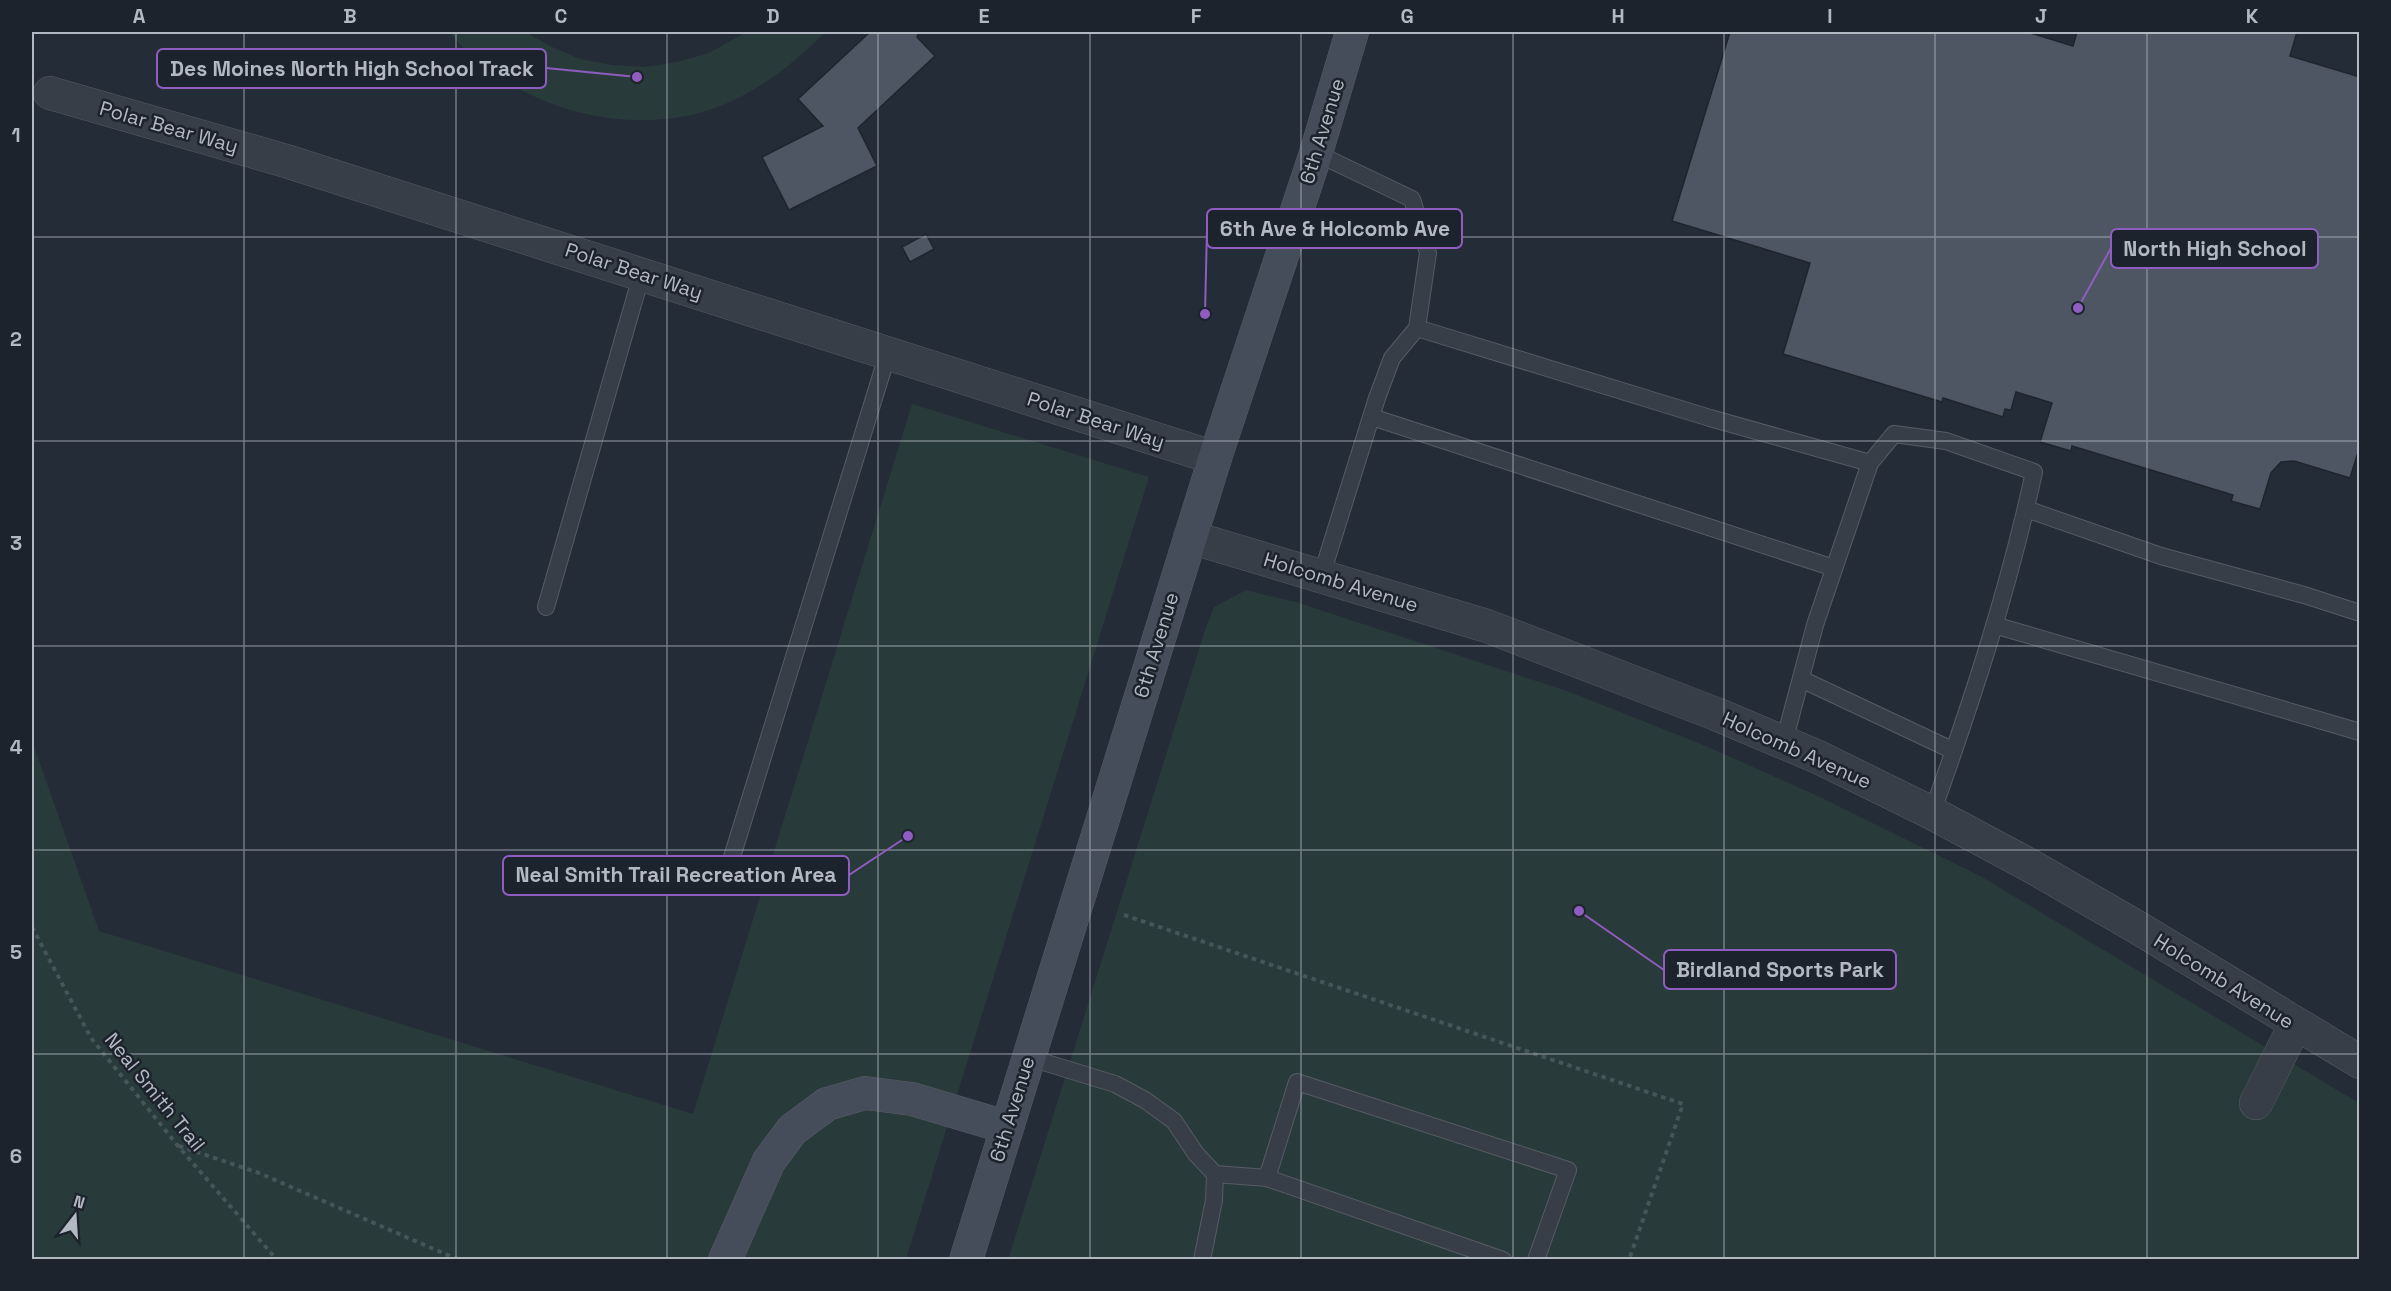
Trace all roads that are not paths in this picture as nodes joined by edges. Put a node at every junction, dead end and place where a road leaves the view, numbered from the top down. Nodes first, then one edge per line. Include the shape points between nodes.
1 (1352, 32) edge
2 (50, 93) dead end
3 (1316, 153) junction
4 (642, 273) junction
5 (1417, 328) junction
6 (888, 353) junction
7 (1371, 417) junction
8 (1215, 458) junction
9 (1870, 463) junction
10 (2026, 509) junction
11 (1190, 537) junction
12 (1834, 568) junction
13 (1321, 577) junction
14 (546, 607) dead end
15 (2360, 614) edge
16 (1994, 625) junction
17 (1801, 679) junction
18 (2360, 732) edge
19 (1784, 742) junction
20 (1954, 751) junction
21 (1932, 813) junction
22 (732, 857) dead end
23 (2295, 1025) junction
24 (1027, 1057) junction
25 (2360, 1062) edge
26 (2256, 1103) dead end
27 (1006, 1127) junction
28 (1215, 1174) junction
29 (1268, 1178) junction
30 (725, 1260) edge
31 (966, 1260) edge
32 (1202, 1260) edge
33 (1503, 1260) edge
34 (1536, 1260) edge

1 - 3 main road, 6th Avenue
2 - 4 street, Polar Bear Way via 286,161
3 - 5 lane via 1412,199 1428,253
3 - 8 main road, 6th Avenue
4 - 6 street, Polar Bear Way
4 - 14 lane
5 - 7 lane via 1392,358
5 - 9 lane
6 - 8 street, Polar Bear Way
6 - 22 lane
7 - 12 lane
7 - 13 lane
8 - 11 main road, 6th Avenue
9 - 10 lane via 1894,434 1946,441 2034,472
9 - 12 lane
10 - 15 lane via 2161,556
10 - 16 lane
11 - 13 street, Holcomb Avenue
11 - 24 main road, 6th Avenue
12 - 17 lane
13 - 19 street, Holcomb Avenue via 1487,626
16 - 18 lane
16 - 20 lane
17 - 19 lane
17 - 20 lane
19 - 21 street, Holcomb Avenue
20 - 21 lane
21 - 23 street, Holcomb Avenue via 2135,926
23 - 25 street, Holcomb Avenue
23 - 26 street
24 - 27 main road, 6th Avenue
24 - 28 lane via 1115,1084 1144,1100 1174,1121
27 - 30 main road via 912,1099 866,1093 827,1104 792,1130 769,1161
27 - 31 main road, 6th Avenue
28 - 29 lane
28 - 32 lane via 1215,1200
29 - 33 lane
29 - 34 lane via 1297,1082 1568,1170

